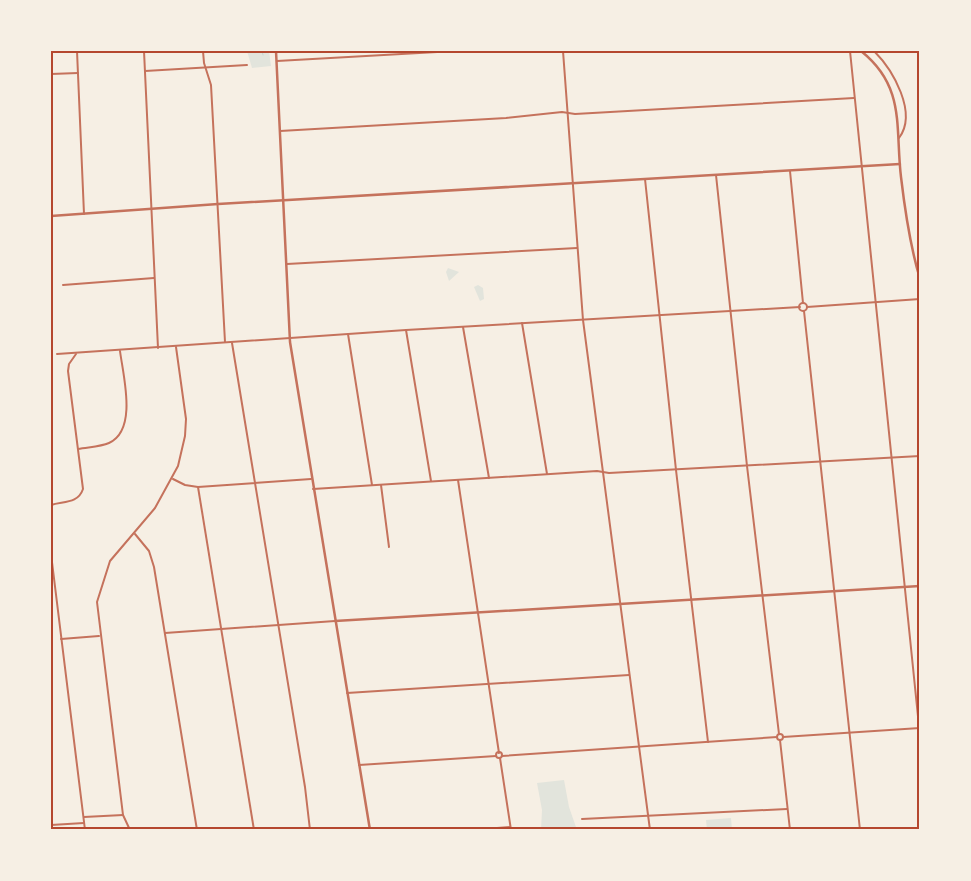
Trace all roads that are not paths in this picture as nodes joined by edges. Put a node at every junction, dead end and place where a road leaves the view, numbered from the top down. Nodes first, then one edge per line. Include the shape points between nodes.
1 (77, 51) edge
2 (144, 51) edge
3 (203, 51) edge
4 (276, 51) edge
5 (362, 51) edge
6 (455, 51) edge
7 (563, 51) edge
8 (850, 51) edge
9 (861, 51) edge
10 (874, 51) edge
11 (420, 52) edge
12 (363, 56) junction
13 (277, 61) junction
14 (247, 65) dead end
15 (206, 68) junction
16 (145, 71) junction
17 (78, 73) junction
18 (51, 74) edge
19 (855, 98) junction
20 (566, 112) junction
21 (280, 131) junction
22 (899, 138) junction
23 (900, 164) junction
24 (861, 166) junction
25 (790, 170) junction
26 (716, 174) junction
27 (645, 179) junction
28 (572, 183) junction
29 (283, 200) junction
30 (218, 204) junction
31 (151, 209) junction
32 (84, 214) junction
33 (51, 216) edge
34 (577, 248) junction
35 (286, 264) junction
36 (154, 278) junction
37 (920, 279) edge
38 (63, 285) dead end
39 (920, 299) edge
40 (803, 303) junction
41 (875, 303) junction
42 (800, 307) junction
43 (807, 307) junction
44 (731, 311) junction
45 (804, 311) junction
46 (659, 316) junction
47 (583, 320) junction
48 (522, 323) junction
49 (463, 327) junction
50 (406, 330) junction
51 (348, 334) junction
52 (290, 338) junction
53 (225, 343) junction
54 (232, 343) junction
55 (176, 347) junction
56 (158, 348) junction
57 (120, 351) junction
58 (57, 354) dead end
59 (76, 354) junction
60 (78, 449) junction
61 (920, 456) edge
62 (892, 457) junction
63 (820, 461) junction
64 (747, 466) junction
65 (676, 470) junction
66 (603, 472) junction
67 (547, 474) junction
68 (172, 478) junction
69 (489, 478) junction
70 (311, 479) junction
71 (458, 480) junction
72 (431, 481) junction
73 (255, 483) junction
74 (381, 484) junction
75 (372, 485) junction
76 (198, 487) junction
77 (313, 488) junction
78 (51, 505) edge
79 (135, 534) junction
80 (389, 546) dead end
81 (51, 554) edge
82 (905, 586) junction
83 (920, 586) edge
84 (834, 590) junction
85 (763, 595) junction
86 (691, 599) junction
87 (621, 604) junction
88 (478, 612) junction
89 (335, 621) junction
90 (279, 625) junction
91 (222, 628) junction
92 (165, 632) junction
93 (100, 636) junction
94 (61, 639) junction
95 (630, 675) junction
96 (489, 684) junction
97 (347, 693) junction
98 (919, 728) edge
99 (850, 732) junction
100 (780, 734) junction
101 (920, 736) edge
102 (777, 737) junction
103 (783, 737) junction
104 (780, 740) junction
105 (708, 742) junction
106 (638, 746) junction
107 (499, 752) junction
108 (496, 756) junction
109 (502, 756) junction
110 (500, 758) junction
111 (359, 765) junction
112 (787, 809) junction
113 (123, 815) junction
114 (648, 816) junction
115 (84, 817) junction
116 (582, 820) dead end
117 (84, 823) junction
118 (51, 825) edge
119 (511, 828) edge
120 (85, 830) edge
121 (130, 830) edge
122 (197, 830) edge
123 (254, 830) edge
124 (310, 830) edge
125 (370, 830) edge
126 (471, 830) edge
127 (650, 830) edge
128 (790, 830) edge
129 (860, 830) edge

1 - 17 street
2 - 16 street
3 - 15 street
4 - 13 street
5 - 12 street
6 - 11 street
7 - 20 street
8 - 19 street
9 - 22 street via 874,62 888,83 896,105
10 - 22 street via 898,85 904,105 905,128
11 - 12 street
12 - 13 street
13 - 21 street
14 - 15 street
15 - 16 street
15 - 30 street via 211,85
16 - 31 street
17 - 18 street
17 - 32 street
19 - 20 street
19 - 24 street
20 - 21 street
20 - 28 street
21 - 29 street
22 - 23 street
23 - 24 street
23 - 37 street via 908,225
24 - 25 street
24 - 41 street
25 - 26 street
25 - 40 street
26 - 27 street
26 - 44 street
27 - 28 street
27 - 46 street
28 - 29 street
28 - 34 street
29 - 30 street
29 - 35 street
30 - 31 street
30 - 53 street
31 - 32 street
31 - 36 street
32 - 33 street
34 - 35 street
34 - 47 street
35 - 52 street
36 - 38 street
36 - 56 street
39 - 41 street
40 - 42 street
40 - 43 street
41 - 43 street
41 - 62 street
42 - 44 street
42 - 45 street
43 - 45 street
44 - 46 street
44 - 64 street
45 - 63 street
46 - 47 street
46 - 65 street
47 - 48 street
47 - 66 street
48 - 49 street
48 - 67 street
49 - 50 street
49 - 69 street
50 - 51 street
50 - 72 street
51 - 52 street
51 - 75 street
52 - 54 street
52 - 70 street
53 - 54 street
53 - 55 street
54 - 73 street
55 - 56 street
55 - 68 street via 186,419 182,452
56 - 57 street
57 - 59 street
57 - 60 street via 127,415 120,434 111,442
58 - 59 street
59 - 60 street via 68,371
60 - 78 street via 83,485 81,495 74,500
61 - 62 street
62 - 63 street
62 - 82 street
63 - 64 street
63 - 84 street
64 - 65 street
64 - 85 street
65 - 66 street
65 - 86 street
66 - 67 street
66 - 87 street
67 - 69 street
68 - 76 street
68 - 79 street
69 - 71 street
70 - 73 street
70 - 77 street
71 - 72 street
71 - 88 street
72 - 74 street
73 - 76 street
73 - 90 street
74 - 75 street
74 - 80 street
75 - 77 street
76 - 91 street
77 - 89 street
79 - 92 street via 152,557
79 - 93 street via 110,561 103,577 97,602
81 - 94 street
82 - 83 street
82 - 84 street
82 - 98 street
84 - 85 street
84 - 99 street
85 - 86 street
85 - 100 street
86 - 87 street
86 - 105 street
87 - 88 street
87 - 95 street
88 - 89 street
88 - 96 street
89 - 90 street
89 - 97 street
90 - 91 street
90 - 124 street
91 - 92 street
91 - 123 street
92 - 122 street
93 - 94 street
93 - 113 street
94 - 115 street
95 - 96 street
95 - 106 street
96 - 97 street
96 - 107 street
97 - 111 street
98 - 99 street
98 - 101 street
99 - 103 street
99 - 129 street
100 - 102 street
100 - 103 street
102 - 104 street
102 - 105 street
103 - 104 street
104 - 112 street
105 - 106 street
106 - 109 street
106 - 114 street
107 - 108 street
107 - 109 street
108 - 110 street
108 - 111 street
109 - 110 street
110 - 119 street
111 - 125 street
112 - 114 street
112 - 128 street
113 - 115 street
113 - 121 street
114 - 116 street
114 - 127 street
115 - 117 street
117 - 118 street
117 - 120 street
119 - 126 street

